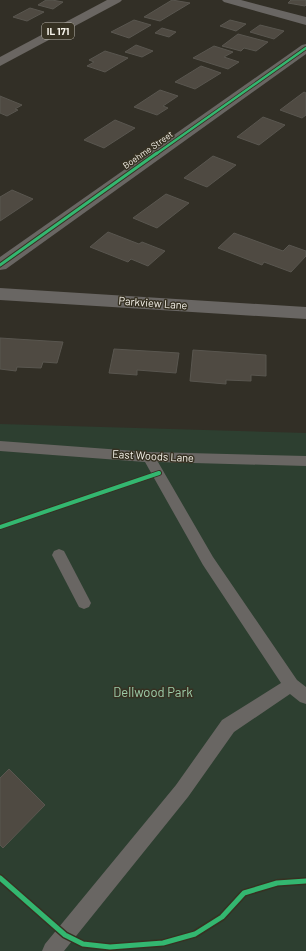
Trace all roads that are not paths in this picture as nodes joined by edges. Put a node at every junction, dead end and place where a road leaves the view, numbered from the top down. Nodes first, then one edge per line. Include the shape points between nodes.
1 (116, 0) edge
2 (228, 0) edge
3 (306, 21) edge
4 (306, 48) edge
5 (0, 62) edge
6 (0, 265) edge
7 (0, 294) edge
8 (306, 313) edge
9 (0, 446) edge
10 (149, 456) junction
11 (306, 461) edge
12 (59, 555) dead end
13 (84, 603) dead end
14 (292, 685) junction
15 (306, 697) edge
16 (52, 951) edge

1 - 5 main road, IL 171
2 - 3 street
4 - 6 street, Boehme Street
7 - 8 street, Parkview Lane
9 - 10 lane, East Woods Lane
10 - 11 lane, East Woods Lane
10 - 14 lane via 208,561
12 - 13 lane
14 - 15 lane
14 - 16 lane via 228,726 182,791

